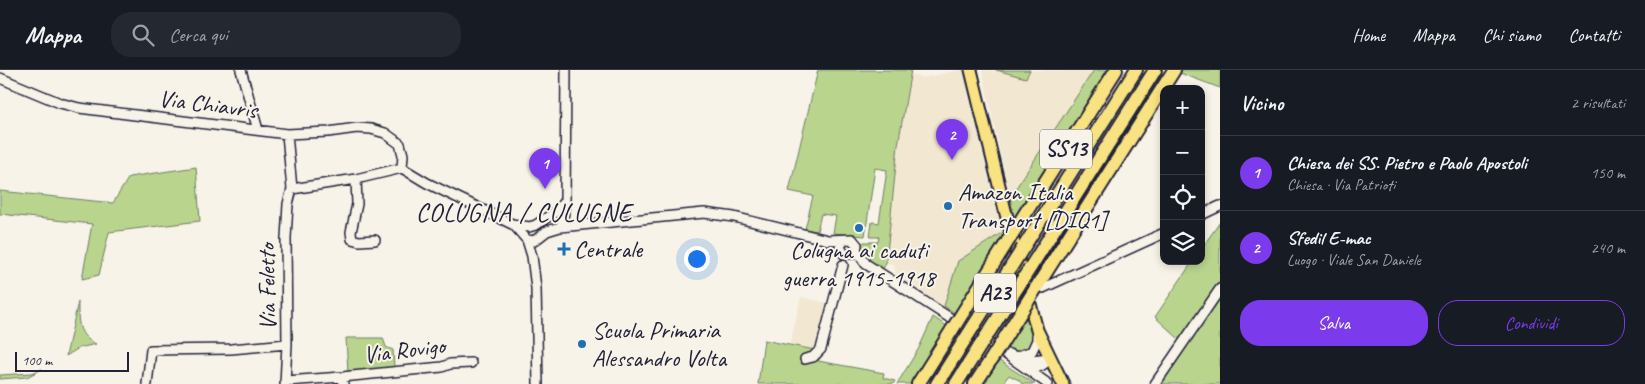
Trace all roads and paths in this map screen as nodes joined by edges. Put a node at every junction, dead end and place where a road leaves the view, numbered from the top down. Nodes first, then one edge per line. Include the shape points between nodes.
1 (242, 70) edge
2 (566, 70) edge
3 (971, 70) edge
4 (1116, 70) edge
5 (1136, 70) edge
6 (1155, 70) edge
7 (1174, 70) edge
8 (0, 78) edge
9 (258, 130) junction
10 (287, 134) junction
11 (402, 168) junction
12 (356, 179) junction
13 (292, 190) junction
14 (565, 200) junction
15 (1220, 206) edge
16 (554, 213) junction
17 (1205, 213) edge
18 (564, 223) junction
19 (512, 224) junction
20 (529, 227) junction
21 (1160, 235) edge
22 (526, 238) junction
23 (537, 238) junction
24 (375, 240) dead end
25 (846, 249) junction
26 (532, 256) junction
27 (1040, 288) junction
28 (1220, 289) edge
29 (1037, 330) junction
30 (287, 344) junction
31 (998, 354) junction
32 (1050, 358) junction
33 (805, 359) dead end
34 (1019, 361) junction
35 (471, 363) dead end
36 (342, 381) edge
37 (285, 383) edge
38 (147, 384) edge
39 (538, 384) edge
40 (918, 384) edge
41 (937, 384) edge
42 (956, 384) edge
43 (975, 384) edge
44 (1048, 384) edge
45 (1063, 384) edge
46 (1155, 384) edge

1 - 9 street
2 - 14 street
3 - 29 main road
4 - 40 highway, SS13, bridge
5 - 41 highway, A23, bridge
6 - 42 highway, A23, bridge
7 - 27 highway, SS13
8 - 9 street, Via Chiavris via 79,108
9 - 10 street, Via Chiavris
10 - 11 street, Via Chiavris via 357,128 385,133 402,147
10 - 13 street, Via Feletto
11 - 12 street
11 - 19 street via 427,184
12 - 13 street
12 - 24 street via 357,204 352,239
13 - 30 street, Via Feletto via 286,238
14 - 16 street
14 - 18 street
15 - 17 street
16 - 18 street via 560,215
16 - 20 street
18 - 23 street
18 - 25 street via 704,214 734,217 828,240
19 - 20 street
19 - 22 street
20 - 22 street via 525,230
21 - 27 street
22 - 23 street via 532,241
22 - 26 street
23 - 26 street
25 - 31 street
25 - 33 street via 821,349 813,357
26 - 39 street
27 - 31 highway, SS13, bridge
28 - 46 street
29 - 32 main road
29 - 34 street via 1032,351
30 - 37 street, Via Feletto
30 - 38 street via 231,349 151,350
31 - 34 street
31 - 43 highway, SS13
32 - 34 street
32 - 45 main road
34 - 44 street
35 - 36 street, Via Rovigo
36 - 37 street, Via Rovigo

